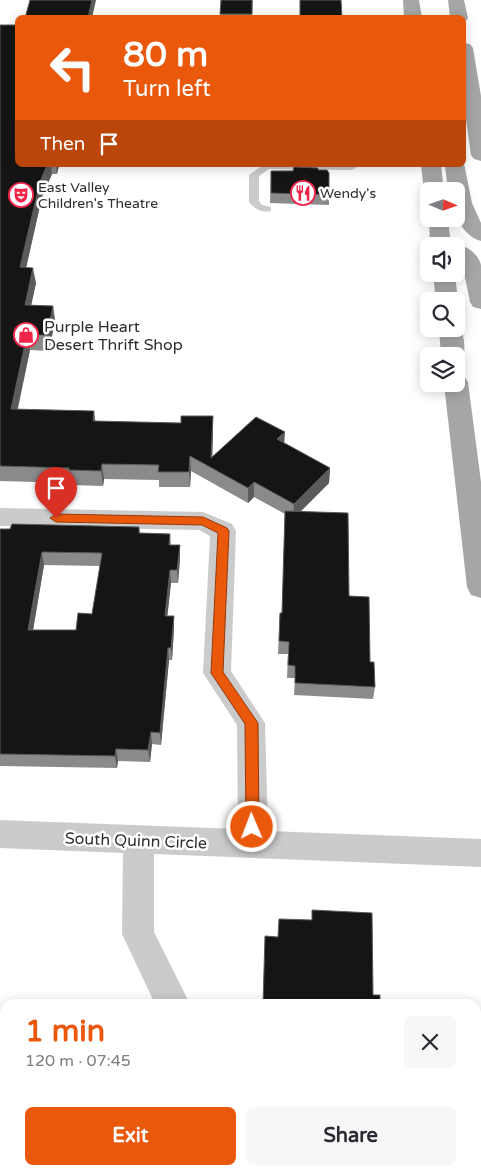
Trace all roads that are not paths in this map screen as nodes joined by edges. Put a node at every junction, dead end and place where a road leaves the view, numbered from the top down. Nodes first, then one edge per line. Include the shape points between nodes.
1 (410, 0) edge
2 (456, 0) edge
3 (412, 15) edge
4 (458, 15) edge
5 (466, 61) edge
6 (481, 155) edge
7 (266, 167) edge
8 (431, 167) edge
9 (455, 167) edge
10 (433, 182) edge
11 (268, 209) dead end
12 (481, 235) edge
13 (465, 256) edge
14 (481, 302) edge
15 (457, 392) edge
16 (0, 517) edge
17 (481, 581) edge
18 (0, 834) edge
19 (139, 840) junction
20 (253, 844) junction
21 (481, 853) edge
22 (170, 999) edge

1 - 3 main road
2 - 4 main road
5 - 6 main road
7 - 11 lane via 254,175 254,202
8 - 10 main road
9 - 12 main road via 464,212 469,224
13 - 14 main road via 477,278
15 - 17 main road
16 - 20 street via 203,521 223,531 217,673 251,723
18 - 19 street, South Quinn Circle
19 - 20 street, South Quinn Circle
19 - 22 street via 138,934
20 - 21 street, South Quinn Circle

